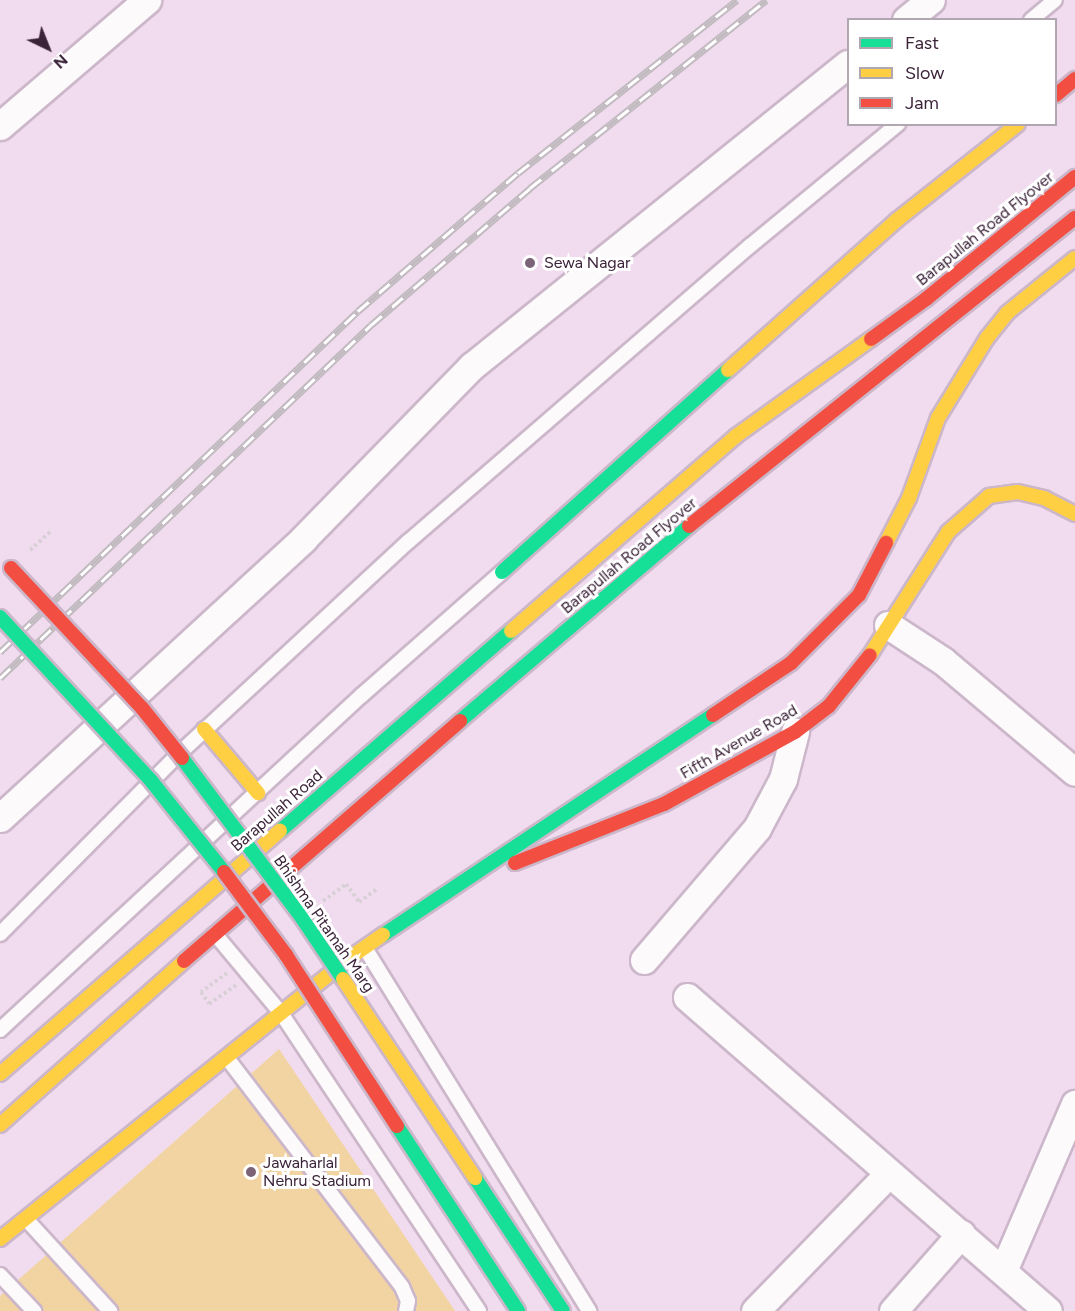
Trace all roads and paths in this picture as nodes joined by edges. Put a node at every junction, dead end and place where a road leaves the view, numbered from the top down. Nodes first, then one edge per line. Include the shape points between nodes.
1 (147, 0) edge
2 (931, 0) edge
3 (1055, 0) edge
4 (908, 18) edge
5 (1032, 18) edge
6 (847, 66) edge
7 (1075, 79) edge
8 (1057, 94) edge
9 (0, 126) edge
10 (896, 126) edge
11 (1015, 126) edge
12 (1075, 177) edge
13 (1075, 218) edge
14 (1075, 258) edge
15 (645, 489) dead end
16 (657, 504) junction
17 (1075, 514) edge
18 (51, 531) dead end
19 (30, 551) dead end
20 (0, 556) edge
21 (573, 570) joint
22 (502, 572) joint
23 (0, 617) edge
24 (888, 625) junction
25 (204, 729) junction
26 (795, 732) junction
27 (1075, 772) edge
28 (258, 793) junction
29 (0, 818) edge
30 (465, 882) junction
31 (377, 889) dead end
32 (323, 902) dead end
33 (0, 934) edge
34 (215, 934) junction
35 (365, 948) junction
36 (644, 960) dead end
37 (239, 983) dead end
38 (201, 992) dead end
39 (687, 997) dead end
40 (281, 1012) junction
41 (0, 1030) edge
42 (227, 1058) junction
43 (0, 1074) edge
44 (1075, 1104) edge
45 (0, 1125) edge
46 (888, 1174) junction
47 (26, 1219) junction
48 (961, 1234) junction
49 (0, 1239) edge
50 (1003, 1271) junction
51 (0, 1275) edge
52 (1042, 1309) edge
53 (34, 1311) edge
54 (110, 1311) edge
55 (406, 1311) edge
56 (479, 1311) edge
57 (518, 1311) edge
58 (563, 1311) edge
59 (589, 1311) edge
60 (754, 1311) edge
61 (893, 1311) edge

1 - 9 street
2 - 4 street
3 - 5 lane
6 - 29 street via 496,344 304,538
7 - 8 main road
10 - 25 lane via 750,246 435,519
11 - 22 main road via 897,220 628,468 548,538
12 - 16 main road, Barapullah Road Flyover via 926,299 736,436
13 - 34 main road, Barapullah Road Flyover via 908,354 761,465
14 - 30 main road via 1007,313 987,338 938,417 887,547 859,595 825,633 791,663
15 - 16 main road
16 - 21 main road, Barapullah Road Flyover
17 - 24 main road, Fifth Avenue Road via 1044,498 1018,492 989,496 948,532
18 - 19 path
20 - 58 main road, Bhishma Pitamah Marg, bridge via 142,708 221,808 359,1003
21 - 43 main road, Barapullah Road
22 - 28 lane
23 - 57 main road, bridge via 204,844 286,955
24 - 26 main road, Fifth Avenue Road via 860,671 830,706
24 - 27 street via 943,661
25 - 28 main road
25 - 33 lane
26 - 30 main road, Fifth Avenue Road via 627,821
26 - 36 street via 783,779 757,828
28 - 41 lane
30 - 35 main road
31 - 32 path via 359,903 346,884
34 - 40 lane
34 - 45 main road
35 - 40 main road
35 - 59 lane
37 - 38 path via 209,1004
39 - 46 street
40 - 42 main road
40 - 56 lane
42 - 47 main road
42 - 55 lane via 402,1287 408,1300
44 - 50 street
46 - 48 street
46 - 60 street
47 - 49 main road
47 - 54 lane
48 - 50 street
48 - 61 street
50 - 52 street
51 - 53 lane

